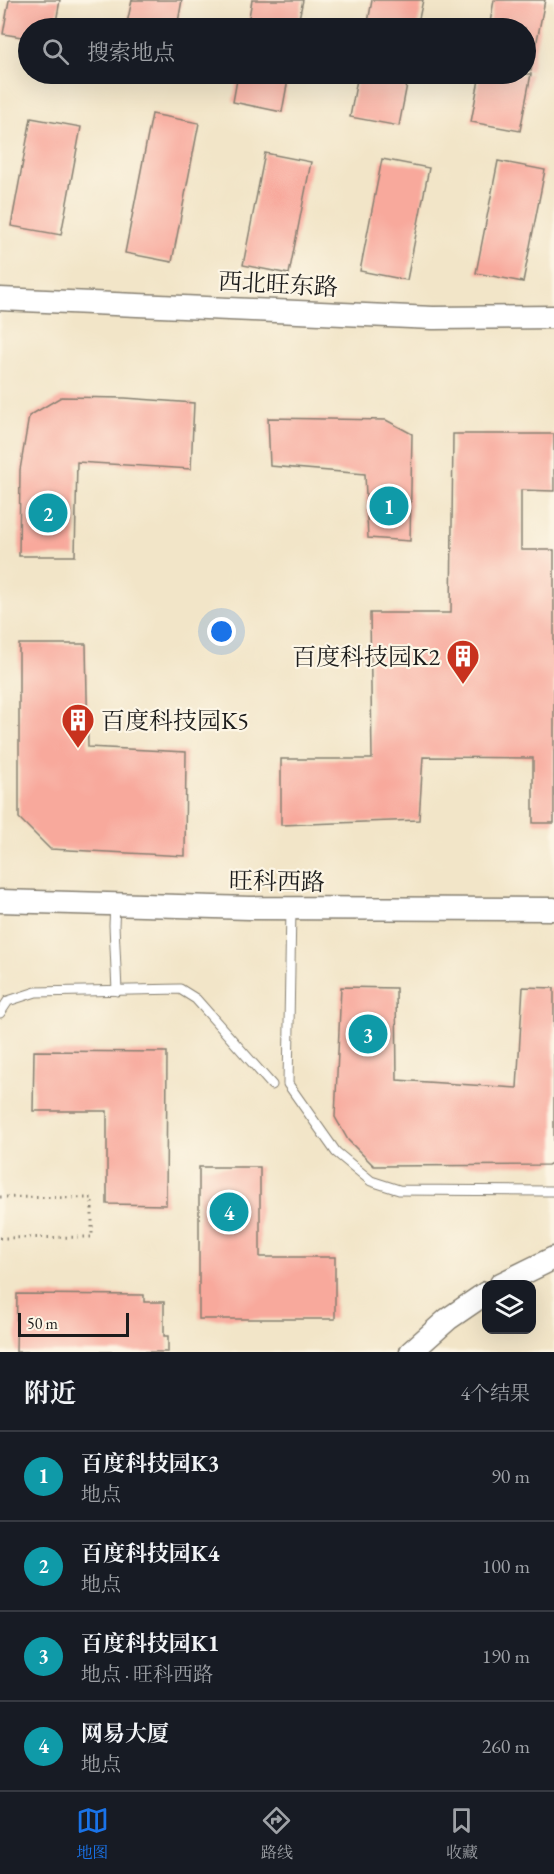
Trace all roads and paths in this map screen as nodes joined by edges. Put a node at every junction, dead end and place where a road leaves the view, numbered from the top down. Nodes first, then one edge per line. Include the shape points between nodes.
1 (0, 299) edge
2 (554, 317) edge
3 (0, 901) edge
4 (116, 905) junction
5 (291, 908) junction
6 (554, 909) edge
7 (117, 991) junction
8 (0, 1013) edge
9 (272, 1085) dead end
10 (554, 1191) edge
11 (0, 1197) edge
12 (0, 1238) edge
13 (554, 1258) edge
14 (509, 1280) edge
15 (482, 1296) edge
16 (411, 1352) edge

1 - 2 street, 西北旺东路 via 433,318
3 - 4 street, 旺科西路
4 - 5 street, 旺科西路
4 - 7 lane
5 - 6 street, 旺科西路
5 - 10 lane via 288,1084 336,1152 371,1181 399,1190
7 - 8 lane via 36,992 8,1000
7 - 9 lane via 180,989 196,999
11 - 12 path via 92,1198 92,1237
13 - 14 street
15 - 16 street

